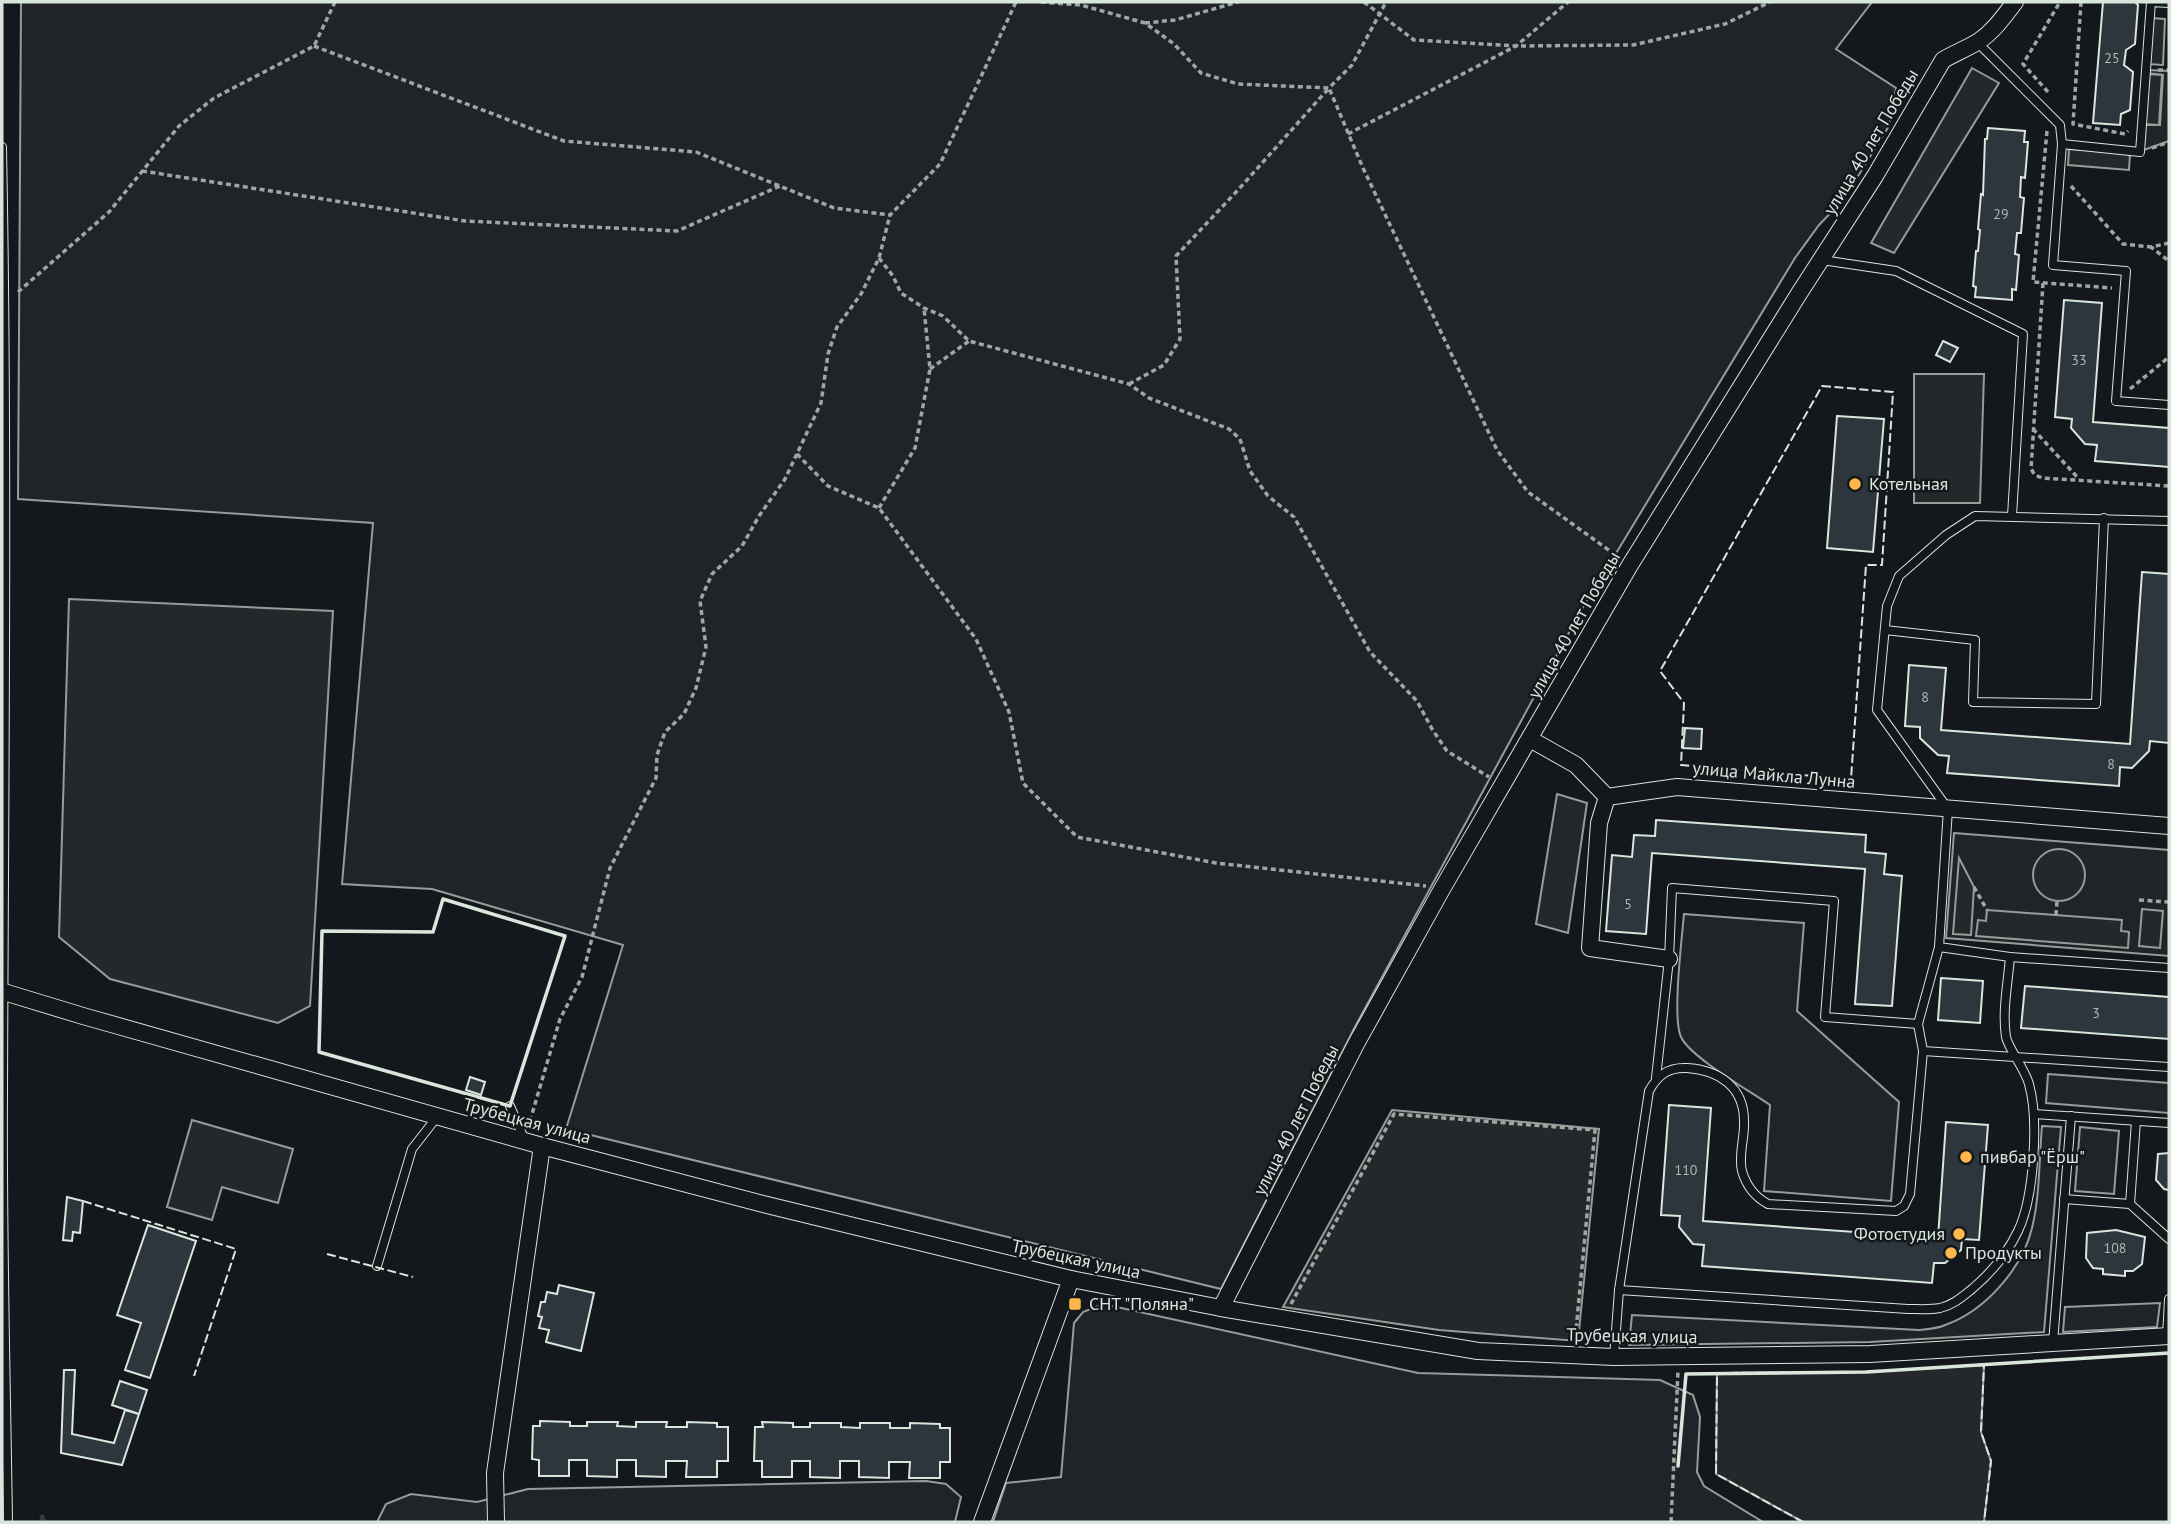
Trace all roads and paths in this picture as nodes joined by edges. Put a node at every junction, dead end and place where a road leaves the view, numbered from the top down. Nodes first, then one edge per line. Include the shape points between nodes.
1 (335, 2) edge
2 (1016, 2) edge
3 (1041, 2) edge
4 (1238, 2) edge
5 (1364, 2) edge
6 (1385, 2) edge
7 (1568, 2) edge
8 (1770, 2) edge
9 (2015, 2) edge
10 (2060, 2) edge
11 (2081, 2) edge
12 (2169, 4) edge
13 (1379, 12) junction
14 (1145, 23) junction
15 (1978, 42) junction
16 (314, 46) junction
17 (1516, 46) junction
18 (1329, 88) junction
19 (2049, 113) junction
20 (2068, 117) dead end
21 (2073, 124) junction
22 (2133, 127) dead end
23 (1348, 134) junction
24 (2062, 144) junction
25 (2, 147) edge
26 (142, 171) junction
27 (2060, 173) junction
28 (780, 186) junction
29 (890, 215) junction
30 (2169, 243) edge
31 (2151, 247) junction
32 (879, 258) junction
33 (1822, 260) junction
34 (2169, 261) edge
35 (5, 304) junction
36 (924, 308) junction
37 (969, 341) junction
38 (2169, 357) edge
39 (930, 369) junction
40 (1129, 384) junction
41 (2116, 401) junction
42 (2169, 405) edge
43 (2033, 429) junction
44 (797, 454) junction
45 (2081, 480) junction
46 (2169, 486) edge
47 (879, 508) junction
48 (2012, 516) junction
49 (2104, 517) junction
50 (2169, 521) edge
51 (1630, 565) junction
52 (1885, 630) junction
53 (1530, 739) junction
54 (1502, 787) junction
55 (1608, 797) junction
56 (1948, 809) junction
57 (2169, 826) edge
58 (1974, 887) dead end
59 (1442, 889) junction
60 (2139, 900) dead end
61 (2057, 901) dead end
62 (2154, 901) junction
63 (2169, 902) edge
64 (1987, 910) dead end
65 (2153, 910) dead end
66 (2056, 915) dead end
67 (1939, 947) junction
68 (2010, 957) junction
69 (1670, 959) junction
70 (2169, 968) edge
71 (3, 991) edge
72 (1918, 1024) junction
73 (1923, 1051) junction
74 (2018, 1058) junction
75 (2169, 1067) edge
76 (1656, 1079) junction
77 (510, 1106) dead end
78 (2034, 1114) junction
79 (2071, 1116) junction
80 (437, 1117) junction
81 (2136, 1121) junction
82 (2169, 1123) edge
83 (525, 1141) junction
84 (541, 1146) junction
85 (2064, 1199) junction
86 (2130, 1204) junction
87 (2169, 1239) edge
88 (377, 1266) dead end
89 (1071, 1279) junction
90 (1619, 1290) junction
91 (2169, 1298) edge
92 (1220, 1308) junction
93 (1287, 1311) dead end
94 (2168, 1336) edge
95 (2053, 1343) junction
96 (1574, 1348) dead end
97 (1678, 1356) junction
98 (1614, 1357) junction
99 (8, 1522) edge
100 (496, 1522) edge
101 (982, 1522) edge
102 (1671, 1522) edge

1 - 16 path
2 - 29 path via 940,164
3 - 14 path via 1081,5
4 - 14 path via 1175,20
5 - 13 path
6 - 13 path
7 - 17 path
8 - 17 path via 1725,24 1633,46
9 - 15 street, улица 40 лет Победы
10 - 19 path via 2022,64 2052,96
11 - 21 path
12 - 24 lane via 2151,2 2140,152
13 - 17 path via 1414,40
13 - 18 path via 1352,65
14 - 18 path via 1174,44 1201,73 1238,84
15 - 19 lane
15 - 33 street, улица 40 лет Победы via 1943,60
16 - 26 path via 214,98 179,126
16 - 28 path via 564,141 696,152
17 - 23 path
18 - 23 path
18 - 40 path via 1176,256 1180,339 1164,365
19 - 24 lane via 2060,125
19 - 43 path via 2033,282 2043,283
20 - 21 path
21 - 22 path via 2125,134
23 - 51 path via 1497,450 1528,492
24 - 27 lane
25 - 35 lane
26 - 28 path via 466,221 677,231
26 - 35 path via 109,212
27 - 31 path via 2123,244
27 - 41 lane via 2053,265 2126,271
28 - 29 path via 834,208
29 - 32 path
30 - 31 path
31 - 34 path
32 - 36 path via 901,293
32 - 44 path via 837,327 821,404
33 - 48 lane via 1896,271 2023,334
33 - 51 street, улица 40 лет Победы
35 - 71 lane
36 - 37 path via 943,316
36 - 39 path
37 - 39 path
37 - 40 path
38 - 41 path
39 - 47 path via 915,448
40 - 54 path via 1149,398 1229,429 1240,439 1250,471 1268,496 1294,517 1370,652 1417,701 1447,751
41 - 42 lane
43 - 45 path
43 - 45 path via 2031,469 2035,475
44 - 47 path via 828,486
44 - 83 path via 742,546 712,574 700,601 706,647 696,688 684,714 665,732 656,778 610,868 582,977 560,1019
45 - 46 path
47 - 59 path via 976,639 1009,712 1023,783 1077,837 1216,863
48 - 49 lane
48 - 52 lane via 1975,516 1899,576 1887,606
49 - 50 lane
49 - 52 lane via 2096,704 1973,702 1975,640
51 - 53 street, улица 40 лет Победы
52 - 56 lane via 1877,710
53 - 54 street, улица 40 лет Победы
53 - 55 street via 1576,765
54 - 59 street, улица 40 лет Победы
55 - 56 street, улица Майкла Лунна via 1677,787
55 - 69 street via 1599,823 1590,948
56 - 57 street, улица Майкла Лунна
56 - 67 lane
58 - 64 path
59 - 92 street, улица 40 лет Победы
60 - 62 path
61 - 66 path
62 - 63 path
62 - 65 path
67 - 68 lane
67 - 72 lane
68 - 70 lane
68 - 74 lane via 2006,1041
69 - 72 lane via 1672,888 1834,901 1825,1017
69 - 76 lane
71 - 80 street, Трубецкая улица
71 - 99 lane
72 - 73 lane
73 - 74 lane
73 - 76 lane via 1912,1185 1904,1206 1896,1211 1768,1204 1756,1197 1741,1168 1745,1122 1738,1096 1717,1074 1704,1069 1673,1067
74 - 75 lane
74 - 78 lane
76 - 90 lane via 1648,1091
77 - 83 lane
78 - 79 lane
78 - 90 lane via 2027,1202 2019,1229 1987,1276 1956,1301 1939,1308 1908,1309
79 - 81 lane
79 - 85 lane
80 - 83 street, Трубецкая улица
80 - 88 lane via 412,1149
81 - 82 lane
81 - 86 lane
83 - 84 street, Трубецкая улица
84 - 89 street, Трубецкая улица
84 - 100 street via 495,1473
85 - 86 lane
85 - 95 lane
86 - 87 lane
89 - 92 street, Трубецкая улица
89 - 101 street
90 - 98 lane
91 - 94 lane
92 - 98 street, Трубецкая улица via 1478,1351
93 - 96 path via 1394,1114 1595,1130
94 - 95 street, Трубецкая улица
95 - 97 street, Трубецкая улица via 1871,1354
97 - 98 street, Трубецкая улица
97 - 102 path

